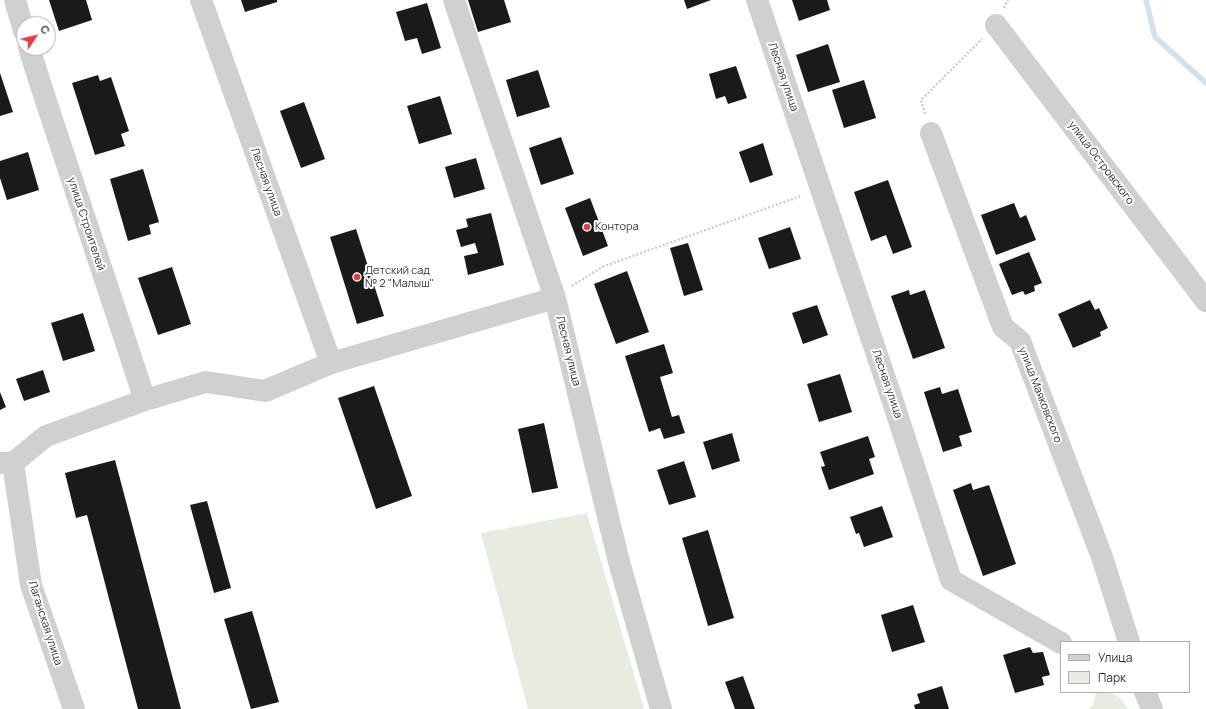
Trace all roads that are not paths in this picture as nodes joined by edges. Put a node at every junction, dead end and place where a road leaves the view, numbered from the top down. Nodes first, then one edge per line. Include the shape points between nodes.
1 (15, 0) edge
2 (201, 0) edge
3 (454, 0) edge
4 (757, 0) edge
5 (20, 16) edge
6 (996, 25) road end
7 (31, 56) edge
8 (930, 134) road end
9 (555, 298) junction
10 (1206, 301) edge
11 (331, 363) junction
12 (145, 400) junction
13 (4, 461) edge
14 (1129, 641) edge
15 (1060, 642) edge
16 (1145, 693) edge
17 (74, 709) edge
18 (661, 709) edge
19 (1152, 709) edge

1 - 5 street
2 - 11 street, Лесная улица
3 - 9 street, Лесная улица
4 - 15 street, Лесная улица via 951,580
6 - 10 street, улица Островского
7 - 12 street, улица Строителей
8 - 14 street, улица Маяковского via 1003,327 1020,341 1102,557
9 - 11 street
9 - 18 street, Лесная улица via 619,562
11 - 12 street via 265,391 206,382
12 - 13 street via 46,436
13 - 17 street, Лаганская улица via 31,585
16 - 19 street

